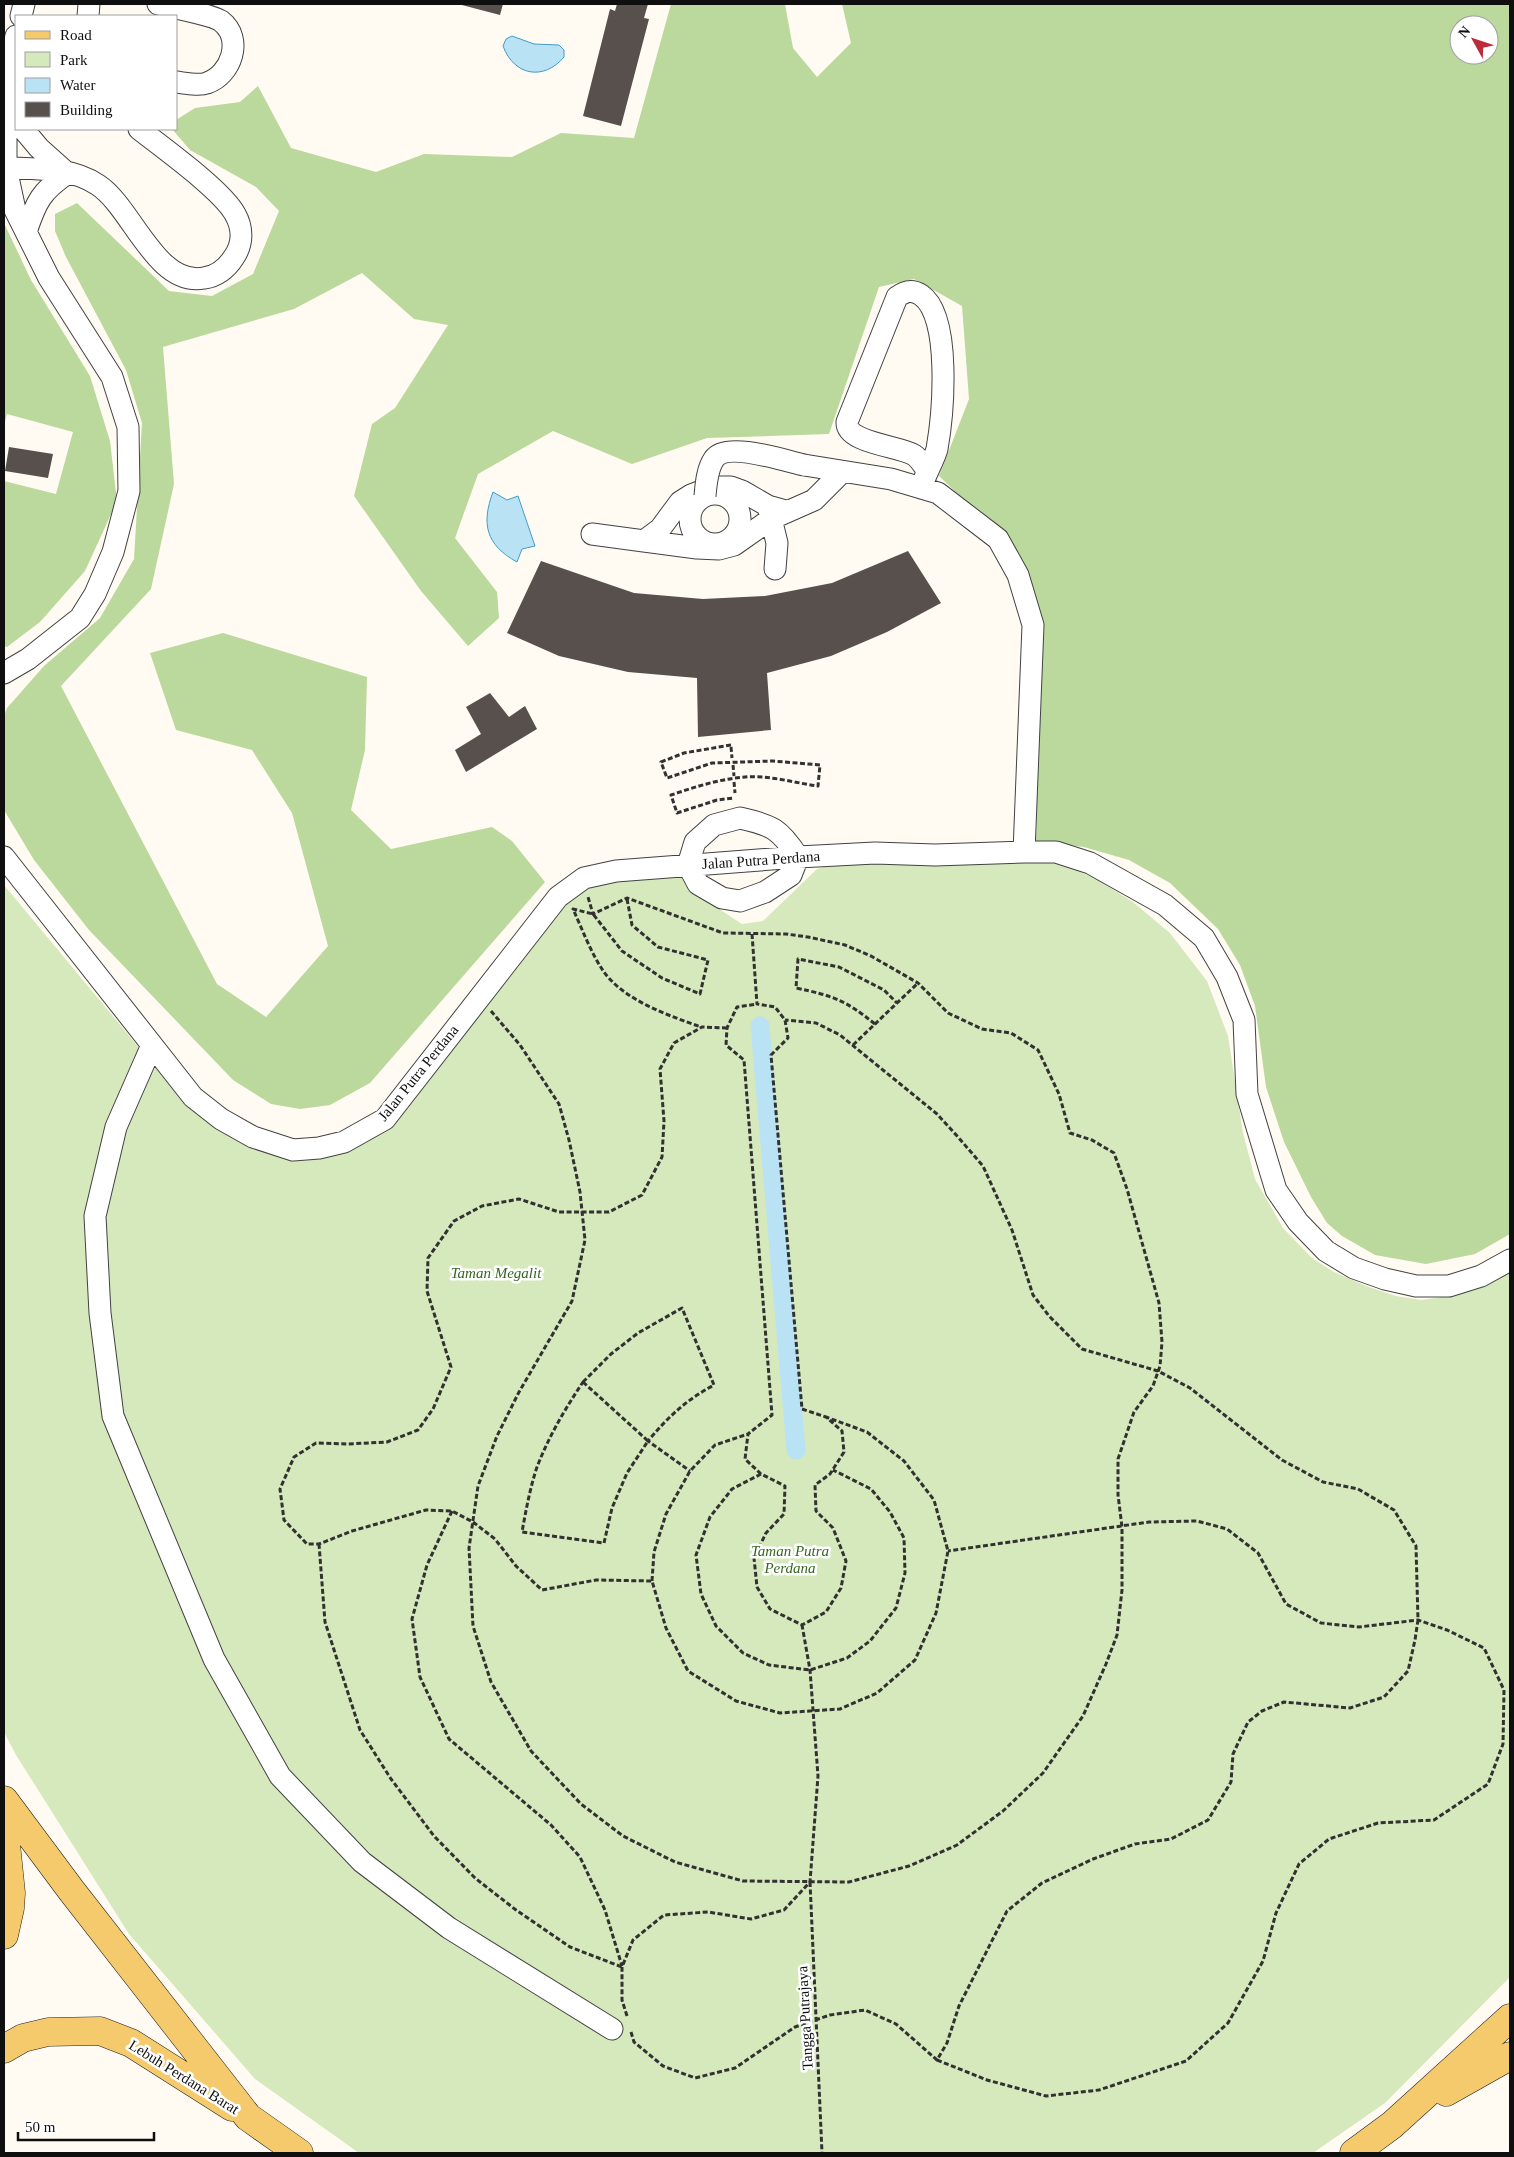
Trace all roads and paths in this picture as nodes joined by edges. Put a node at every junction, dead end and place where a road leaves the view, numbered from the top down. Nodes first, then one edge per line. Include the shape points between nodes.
1 (158, 4) edge
2 (15, 40) edge
3 (178, 82) edge
4 (11, 111) edge
5 (24, 130) edge
6 (141, 130) edge
7 (6, 168) junction
8 (68, 173) junction
9 (26, 232) junction
10 (842, 472) junction
11 (924, 479) junction
12 (705, 496) dead end
13 (775, 512) junction
14 (592, 534) dead end
15 (644, 541) junction
16 (776, 568) dead end
17 (28, 659) junction
18 (4, 660) edge
19 (4, 673) edge
20 (4, 689) edge
21 (732, 758) dead end
22 (733, 765) dead end
23 (734, 776) dead end
24 (734, 782) dead end
25 (736, 793) dead end
26 (738, 797) dead end
27 (1024, 852) junction
28 (4, 857) edge
29 (798, 857) junction
30 (688, 865) junction
31 (584, 878) junction
32 (627, 898) junction
33 (593, 914) junction
34 (752, 934) junction
35 (918, 983) junction
36 (479, 998) junction
37 (897, 1003) junction
38 (757, 1004) junction
39 (785, 1020) junction
40 (875, 1024) junction
41 (702, 1027) junction
42 (727, 1028) junction
43 (152, 1045) junction
44 (853, 1045) junction
45 (582, 1211) junction
46 (1510, 1260) edge
47 (1158, 1371) junction
48 (584, 1382) junction
49 (826, 1417) junction
50 (748, 1434) junction
51 (648, 1441) junction
52 (833, 1470) junction
53 (690, 1472) junction
54 (761, 1474) junction
55 (452, 1511) junction
56 (473, 1522) junction
57 (1122, 1527) junction
58 (319, 1544) junction
59 (948, 1551) junction
60 (652, 1581) junction
61 (1418, 1620) junction
62 (802, 1625) junction
63 (810, 1670) junction
64 (813, 1711) junction
65 (4, 1800) edge
66 (4, 1825) edge
67 (810, 1882) junction
68 (4, 1934) edge
69 (622, 1967) junction
70 (1510, 2018) edge
71 (816, 2020) junction
72 (622, 2024) junction
73 (4, 2049) edge
74 (1510, 2056) edge
75 (937, 2060) junction
76 (248, 2117) junction
77 (1392, 2125) junction
78 (300, 2153) edge
79 (822, 2153) edge
80 (1354, 2153) edge

1 - 3 street via 220,20 228,28 233,41 230,64 219,78 205,84
2 - 4 street via 7,74
4 - 7 street
5 - 8 street via 38,148
6 - 8 street via 235,212 241,232 237,253 230,264 214,276 194,279 175,273 100,186
7 - 8 street
7 - 9 street via 15,210
8 - 9 street via 42,194 34,206
9 - 17 street via 49,278 112,376 128,427 128,491 113,552 95,594 80,618
10 - 11 street via 891,479
10 - 12 street, bridge via 742,451 720,454 714,458
10 - 13 street via 814,500
11 - 11 street via 936,450 942,337 936,315 926,299 916,292 906,291 897,297 847,427 850,432 916,456
11 - 27 street via 998,539 1018,575 1033,624
13 - 15 street via 740,541 719,550
13 - 15 street via 742,491 731,487 712,487 690,494 660,529
13 - 16 street
14 - 15 street
17 - 18 street
17 - 19 street
17 - 20 street
21 - 26 path via 731,746 684,753 662,762 667,778 712,763 773,760 820,765 818,786 746,777 714,782 670,795 677,813
22 - 23 path
24 - 25 path
27 - 29 street, Jalan Putra Perdana
27 - 46 street, Jalan Putra Perdana via 1056,852 1091,863 1165,905 1204,938 1227,977 1244,1020 1247,1094 1276,1190 1298,1222 1326,1251 1354,1268 1416,1286 1450,1286 1481,1276
28 - 43 street, Jalan Putra Perdana
29 - 30 street, Jalan Putra Perdana
29 - 30 street via 791,875 766,892 740,901 722,898 698,884
29 - 30 street via 786,837 766,823 740,818 714,824 695,842
30 - 31 street, Jalan Putra Perdana via 616,871
31 - 33 path
31 - 36 street, Jalan Putra Perdana via 558,897
32 - 33 path
32 - 33 path via 632,925 658,946 708,960 700,994 662,978 622,951
32 - 34 path via 723,933
33 - 41 path via 573,909 604,972 616,985 656,1011
34 - 35 path via 786,934 845,945
34 - 38 path
35 - 37 path
35 - 47 path via 948,1013 982,1028 1011,1033 1038,1050 1060,1094 1070,1133 1092,1140 1114,1153 1159,1303 1162,1342
36 - 43 street, Jalan Putra Perdana via 384,1119 344,1142 319,1148 293,1150 253,1137 221,1119 193,1097
36 - 45 path via 520,1045 559,1104
37 - 40 path
37 - 40 path via 884,990 839,967 798,959 796,988 828,994 852,1005
38 - 39 path via 775,1007
38 - 42 path via 737,1007
39 - 44 path via 816,1023
39 - 49 path via 788,1038 771,1055 802,1409
40 - 44 path
41 - 42 path
41 - 45 path via 674,1043 660,1069 664,1121 662,1156 642,1195 609,1212
42 - 50 path via 726,1045 744,1060 772,1415
43 - 72 street via 116,1127 95,1216 100,1313 113,1416 214,1659 280,1776 362,1862 450,1928
44 - 47 path via 937,1114 983,1166 1012,1230 1033,1295 1049,1316 1082,1349
45 - 56 path via 585,1240 572,1301 518,1392 497,1436 478,1486
45 - 58 path via 559,1212 519,1199 482,1206 454,1221 428,1258 427,1291 452,1367 433,1409 418,1430 387,1442 316,1443 294,1457 280,1489 284,1520 307,1544
47 - 57 path via 1154,1386 1134,1412 1118,1458
47 - 61 path via 1190,1388 1282,1460 1323,1482 1358,1489 1394,1510 1416,1546
48 - 51 path
48 - 51 path via 611,1354 638,1333 682,1308 714,1385 691,1397
48 - 51 path via 549,1439 537,1469 522,1532 604,1543 612,1508 627,1473
49 - 52 path via 842,1431 844,1452
49 - 59 path via 866,1432 904,1461 934,1500
50 - 53 path via 715,1445
50 - 54 path via 745,1459
51 - 53 path
52 - 62 path via 816,1484 816,1511 833,1528 846,1561 841,1588 826,1612
52 - 63 path via 871,1489 890,1512 904,1538 905,1573 896,1608 870,1641 847,1658
53 - 60 path via 666,1514 654,1552
54 - 62 path via 785,1486 784,1514 766,1533 754,1558 757,1587 770,1608
54 - 63 path via 732,1489 710,1517 696,1555 702,1594 716,1626 743,1653 769,1665
55 - 56 path
55 - 58 path via 426,1510
55 - 69 path via 428,1565 412,1619 420,1677 449,1739 551,1825 580,1857 605,1910
56 - 60 path via 495,1539 516,1566 542,1590 596,1580
56 - 67 path via 469,1548 473,1626 492,1682 531,1751 581,1804 623,1836 675,1862 743,1881
57 - 59 path
57 - 61 path via 1150,1522 1197,1521 1227,1529 1258,1553 1286,1604 1321,1623 1359,1627
57 - 67 path via 1122,1590 1117,1635 1083,1716 1043,1773 1003,1811 957,1845 909,1866 849,1882
58 - 69 path via 325,1622 360,1730 391,1779 434,1836 475,1878 570,1947
59 - 64 path via 936,1613 915,1660 877,1692 840,1709
60 - 64 path via 666,1628 688,1671 736,1701 780,1713
61 - 75 path via 1408,1671 1384,1697 1350,1708 1284,1702 1262,1711 1248,1722 1233,1754 1231,1782 1208,1820 1170,1839 1136,1844 1093,1859 1042,1883 1007,1911 959,2006 947,2043
61 - 75 path via 1484,1648 1504,1690 1503,1744 1488,1784 1434,1820 1378,1823 1337,1836 1299,1864 1276,1913 1263,1961 1228,2023 1186,2061 1099,2090 1046,2096 987,2080
62 - 63 path, Tangga Putrajaya
63 - 64 path, Tangga Putrajaya
64 - 67 path, Tangga Putrajaya via 818,1776
65 - 76 main road
66 - 68 main road via 11,1893
67 - 69 path via 784,1910 751,1919 708,1912 664,1915 633,1940
67 - 71 path, Tangga Putrajaya
69 - 72 path
70 - 77 main road
71 - 72 path via 795,2027 735,2068 695,2078 663,2066 634,2042
71 - 75 path via 865,2010 896,2024
71 - 79 path, Tangga Putrajaya
73 - 76 main road, Lebuh Perdana Barat via 23,2038 48,2032 100,2031 131,2043
74 - 77 main road
76 - 78 main road
77 - 80 main road

